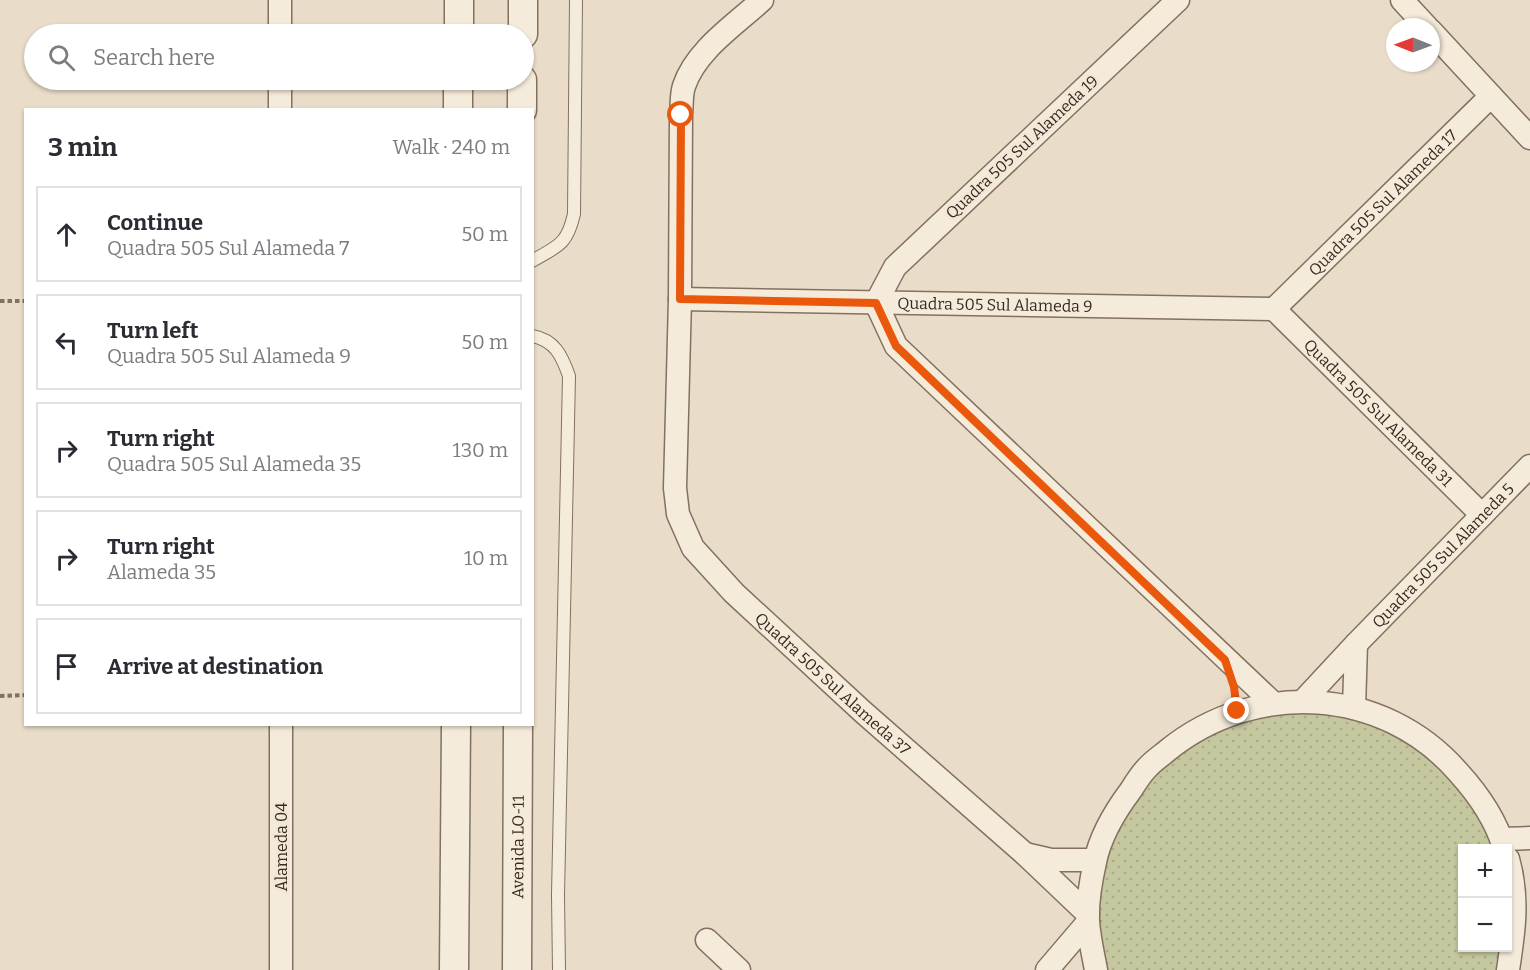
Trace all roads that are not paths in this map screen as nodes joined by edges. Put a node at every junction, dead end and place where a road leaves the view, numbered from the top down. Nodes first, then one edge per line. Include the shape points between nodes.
1 (280, 0) edge
2 (459, 0) edge
3 (523, 0) edge
4 (576, 0) edge
5 (762, 0) edge
6 (1178, 0) edge
7 (1402, 0) edge
8 (1419, 18) edge
9 (280, 24) edge
10 (459, 24) edge
11 (523, 24) edge
12 (1440, 41) edge
13 (280, 90) edge
14 (458, 90) edge
15 (522, 90) edge
16 (1491, 96) junction
17 (280, 108) edge
18 (458, 108) edge
19 (522, 108) edge
20 (1530, 138) edge
21 (534, 260) edge
22 (680, 299) junction
23 (876, 303) junction
24 (1274, 309) junction
25 (534, 336) edge
26 (1530, 466) edge
27 (1482, 515) junction
28 (1356, 644) junction
29 (1225, 660) junction
30 (1303, 701) junction
31 (1273, 704) junction
32 (1353, 708) junction
33 (1237, 711) junction
34 (281, 726) edge
35 (456, 726) edge
36 (518, 726) edge
37 (1530, 838) edge
38 (1503, 844) edge
39 (1512, 846) edge
40 (1025, 854) junction
41 (1095, 860) junction
42 (1512, 876) edge
43 (1520, 905) edge
44 (1088, 918) junction
45 (1530, 937) edge
46 (707, 940) dead end
47 (281, 970) edge
48 (454, 970) edge
49 (517, 970) edge
50 (559, 970) edge
51 (739, 970) edge
52 (1047, 970) edge
53 (1096, 970) edge
54 (1508, 970) edge

1 - 9 street
2 - 10 street
3 - 11 street
4 - 21 lane via 574,214 570,233 562,243
5 - 22 street, Quadra 505 Sul Alameda 37 via 706,51 683,88
6 - 23 street, Quadra 505 Sul Alameda 19 via 895,267
7 - 8 street
12 - 16 street
13 - 17 street
14 - 18 street
15 - 19 street
16 - 20 street
16 - 24 street, Quadra 505 Sul Alameda 17
22 - 23 street, Quadra 505 Sul Alameda 9
22 - 40 street, Quadra 505 Sul Alameda 37 via 675,488 678,514 693,548 734,593 863,712
23 - 24 street, Quadra 505 Sul Alameda 9
23 - 29 street via 896,346
24 - 27 street, Quadra 505 Sul Alameda 31
25 - 50 lane via 545,338 557,349 568,376
26 - 27 street, Quadra 505 Sul Alameda 5
27 - 28 street, Quadra 505 Sul Alameda 5
28 - 30 street, Quadra 505 Sul Alameda 5
28 - 32 street
29 - 31 street
29 - 33 street
30 - 31 street
30 - 32 street
31 - 33 street
32 - 38 street via 1401,726 1443,755 1478,794
33 - 41 street via 1188,734 1147,767 1115,811
34 - 47 street, Alameda 04
35 - 48 street
36 - 49 street, Avenida LO-11
37 - 39 street
40 - 41 street via 1051,860
40 - 44 street, Quadra 505 Sul Alameda 37
41 - 44 street
42 - 43 street
43 - 45 street
43 - 54 street
44 - 52 street
44 - 53 street
46 - 51 street

